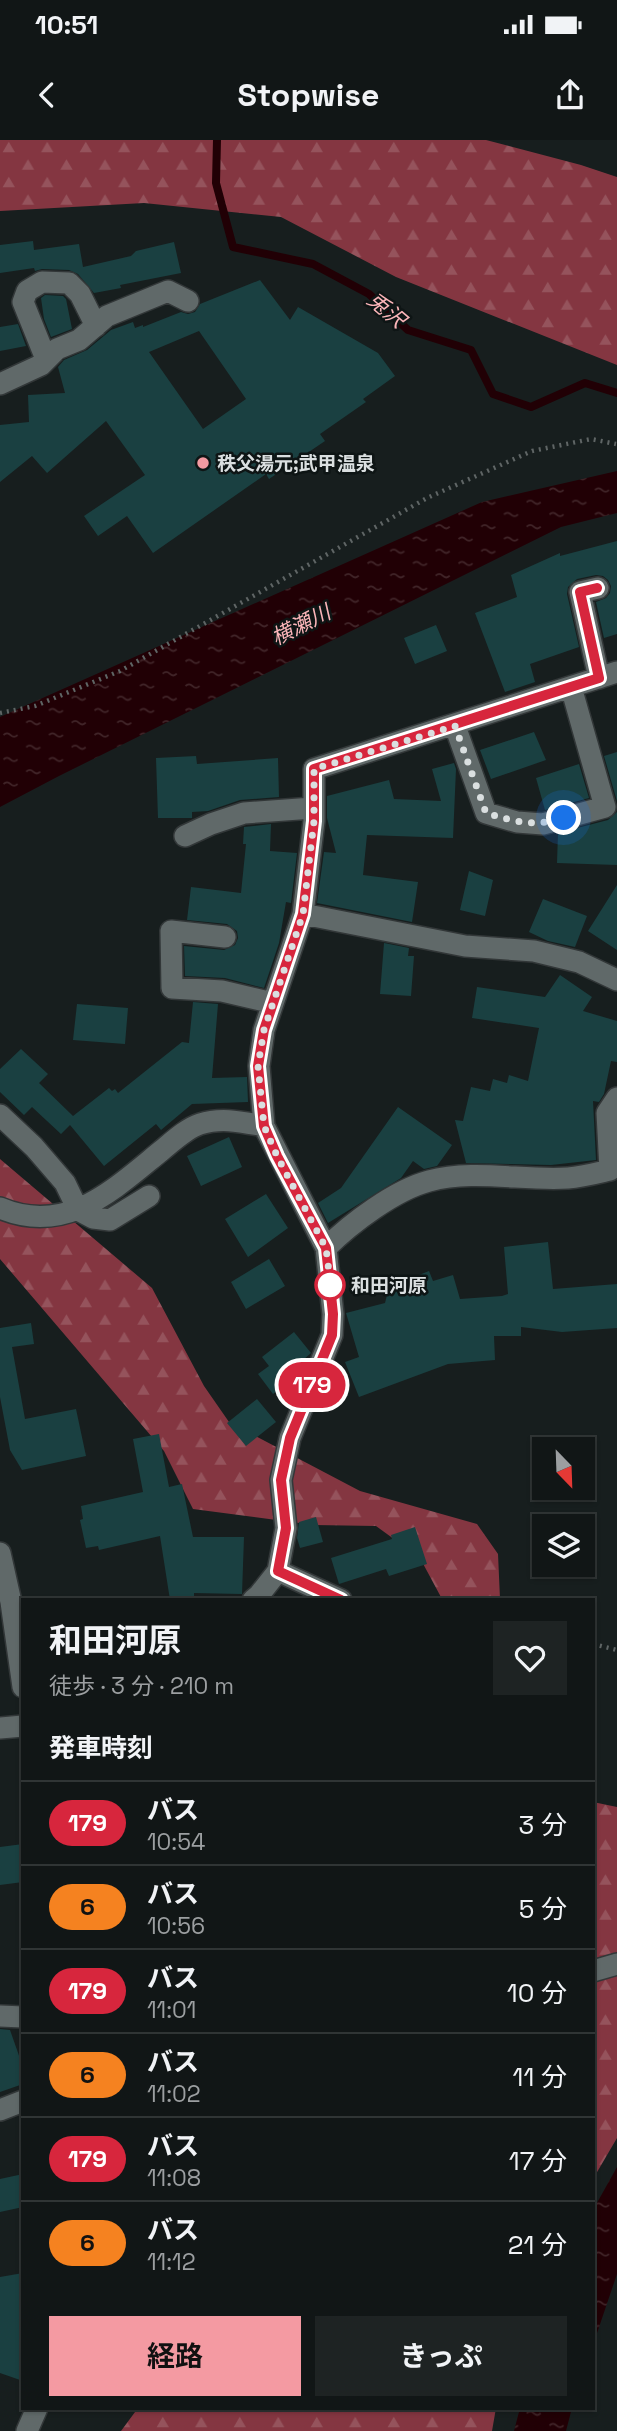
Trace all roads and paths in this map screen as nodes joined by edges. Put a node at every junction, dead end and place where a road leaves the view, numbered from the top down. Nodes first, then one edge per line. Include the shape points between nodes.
1 (188, 302) dead end
2 (96, 326) junction
3 (46, 359) junction
4 (0, 384) edge
5 (616, 444) edge
6 (597, 588) dead end
7 (608, 675) edge
8 (571, 687) junction
9 (0, 713) edge
10 (455, 726) junction
11 (313, 808) junction
12 (185, 836) dead end
13 (303, 914) junction
14 (225, 937) dead end
15 (617, 980) edge
16 (272, 1003) junction
17 (617, 1098) edge
18 (0, 1115) edge
19 (264, 1126) junction
20 (614, 1172) edge
21 (149, 1196) dead end
22 (0, 1208) edge
23 (78, 1210) junction
24 (326, 1248) junction
25 (0, 1553) edge
26 (278, 1571) junction
27 (255, 1598) edge
28 (337, 1598) edge
29 (6, 1603) edge
30 (595, 1644) edge
31 (617, 1650) edge
32 (21, 1677) edge
33 (21, 1726) edge
34 (0, 1728) edge
35 (617, 1964) edge
36 (595, 1970) edge
37 (0, 2016) edge
38 (21, 2017) edge
39 (21, 2102) edge
40 (0, 2110) edge
41 (36, 2410) edge
42 (27, 2431) edge

1 - 2 street via 168,290 107,316
2 - 3 street
2 - 3 street via 69,282 42,282 27,291 23,302
3 - 4 street
5 - 9 path via 591,439 532,451 427,498 120,671 35,706
6 - 7 street via 580,592
7 - 8 street
8 - 10 street
8 - 10 street via 605,807 543,824 486,813
10 - 11 street via 314,769
11 - 12 street via 244,813
11 - 13 street
13 - 15 street via 465,946 534,951 579,962
13 - 16 street
14 - 16 street via 171,931 172,988 222,991
16 - 19 street via 258,1066
17 - 20 street via 607,1113
18 - 23 street via 65,1184
19 - 23 street via 228,1119 198,1124 119,1185
19 - 24 street
20 - 24 street via 570,1178 431,1180 349,1225
21 - 23 street via 110,1220
22 - 23 street via 37,1217
24 - 26 street via 332,1335 290,1438 281,1480 286,1528
25 - 29 street
26 - 27 street
26 - 28 street
29 - 32 street
30 - 31 path
33 - 34 street
35 - 36 street
37 - 38 street
39 - 40 street
41 - 42 street

